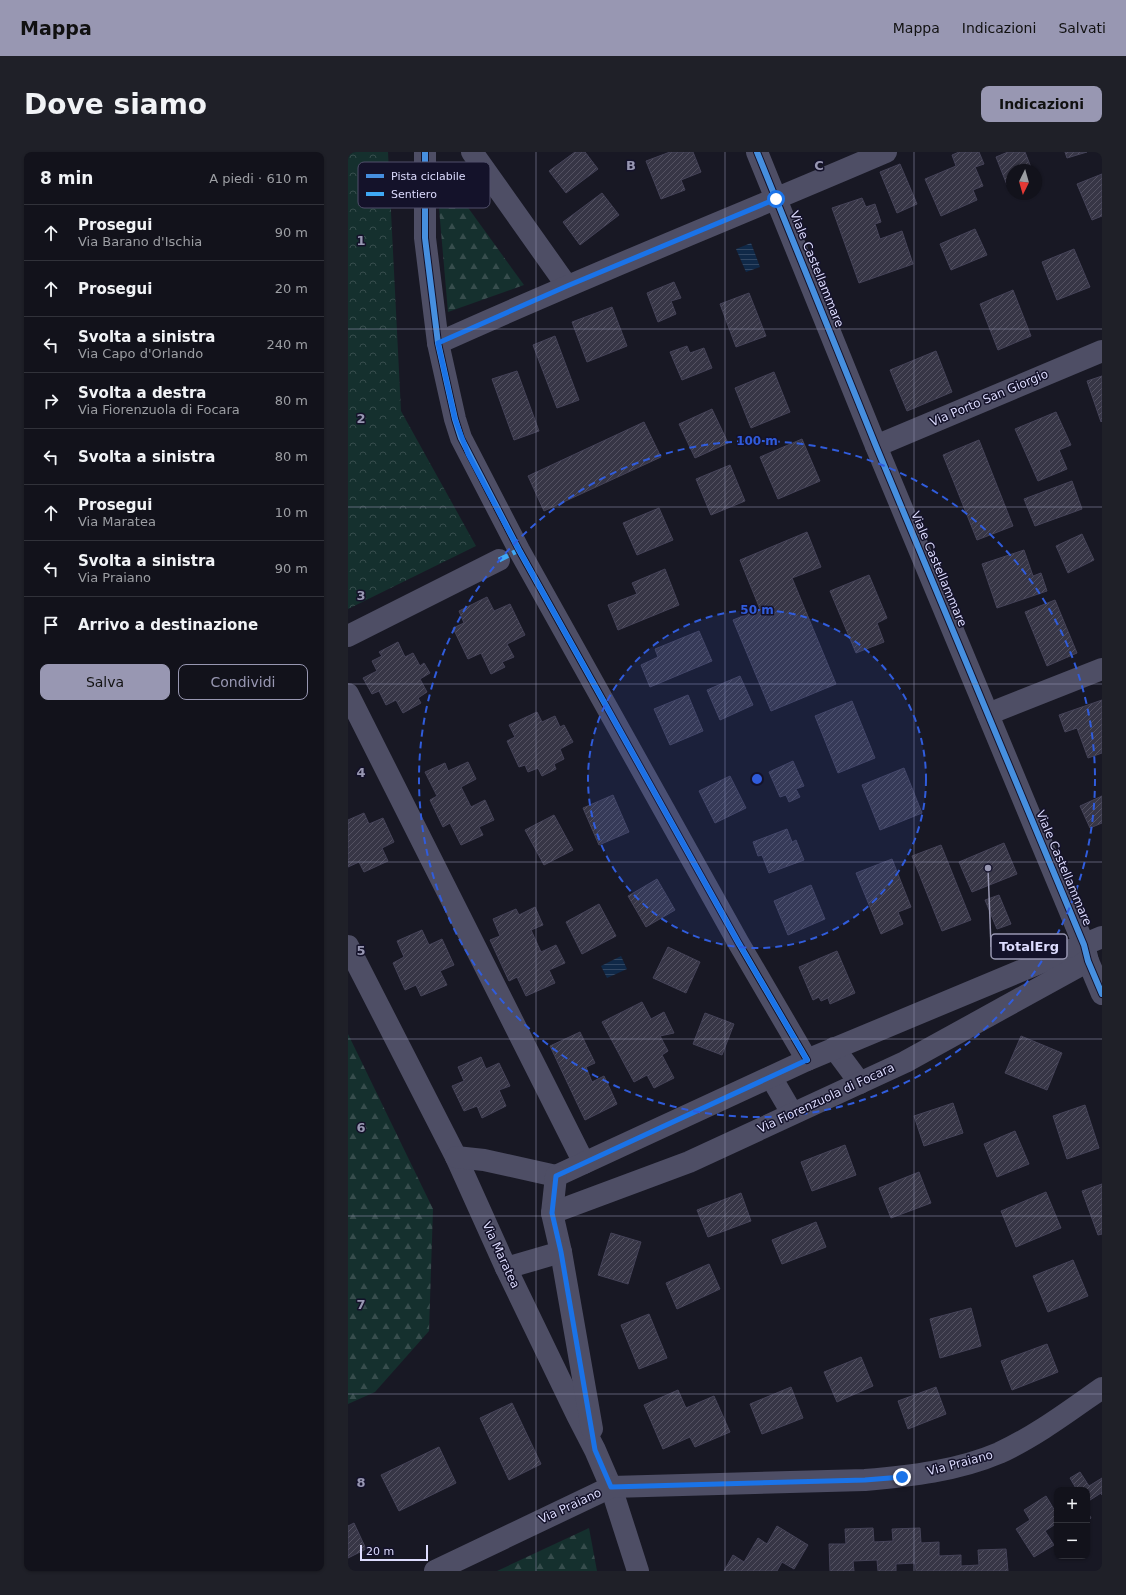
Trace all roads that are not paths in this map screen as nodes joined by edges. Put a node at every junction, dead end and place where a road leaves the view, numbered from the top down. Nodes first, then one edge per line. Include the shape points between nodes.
1 (472, 152) edge
2 (757, 152) edge
3 (886, 152) edge
4 (479, 162) edge
5 (490, 177) edge
6 (776, 199) junction
7 (425, 208) edge
8 (567, 286) junction
9 (438, 343) junction
10 (1102, 351) edge
11 (876, 446) junction
12 (499, 560) dead end
13 (348, 636) edge
14 (1102, 669) edge
15 (348, 694) edge
16 (988, 714) junction
17 (348, 946) edge
18 (1091, 948) edge
19 (1102, 994) edge
20 (834, 1048) junction
21 (807, 1060) junction
22 (771, 1077) junction
23 (860, 1083) junction
24 (792, 1113) junction
25 (456, 1157) junction
26 (584, 1163) junction
27 (556, 1176) junction
28 (552, 1213) junction
29 (561, 1252) junction
30 (506, 1268) junction
31 (1102, 1388) edge
32 (595, 1450) junction
33 (611, 1487) junction
34 (435, 1571) edge
35 (638, 1571) edge

1 - 4 street
2 - 6 street, Viale Castellammare
3 - 6 street
5 - 8 street
6 - 8 street
6 - 11 street, Viale Castellammare
7 - 9 street via 425,238
8 - 9 street
9 - 21 street via 455,419 468,454 738,942
10 - 11 street, Via Porto San Giorgio
11 - 16 street, Viale Castellammare
12 - 13 street
14 - 16 street
15 - 26 street
16 - 18 street, Viale Castellammare
17 - 25 street, Via Maratea
18 - 19 street, Viale Castellammare
18 - 20 street
18 - 23 street, Via Fiorenzuola di Focara via 905,1062
20 - 21 street
20 - 23 street
21 - 22 street
22 - 24 street
22 - 26 street
23 - 24 street, Via Fiorenzuola di Focara
24 - 28 street, Via Fiorenzuola di Focara via 688,1162
25 - 27 street via 484,1160
25 - 30 street, Via Maratea
26 - 27 street
27 - 28 street
28 - 29 street
29 - 30 street
29 - 32 street
30 - 32 street, Via Maratea
31 - 33 street, Via Praiano via 1030,1437 999,1453 937,1471 865,1480
32 - 33 street, Via Maratea
33 - 34 street, Via Praiano
33 - 35 street, Via Maratea

